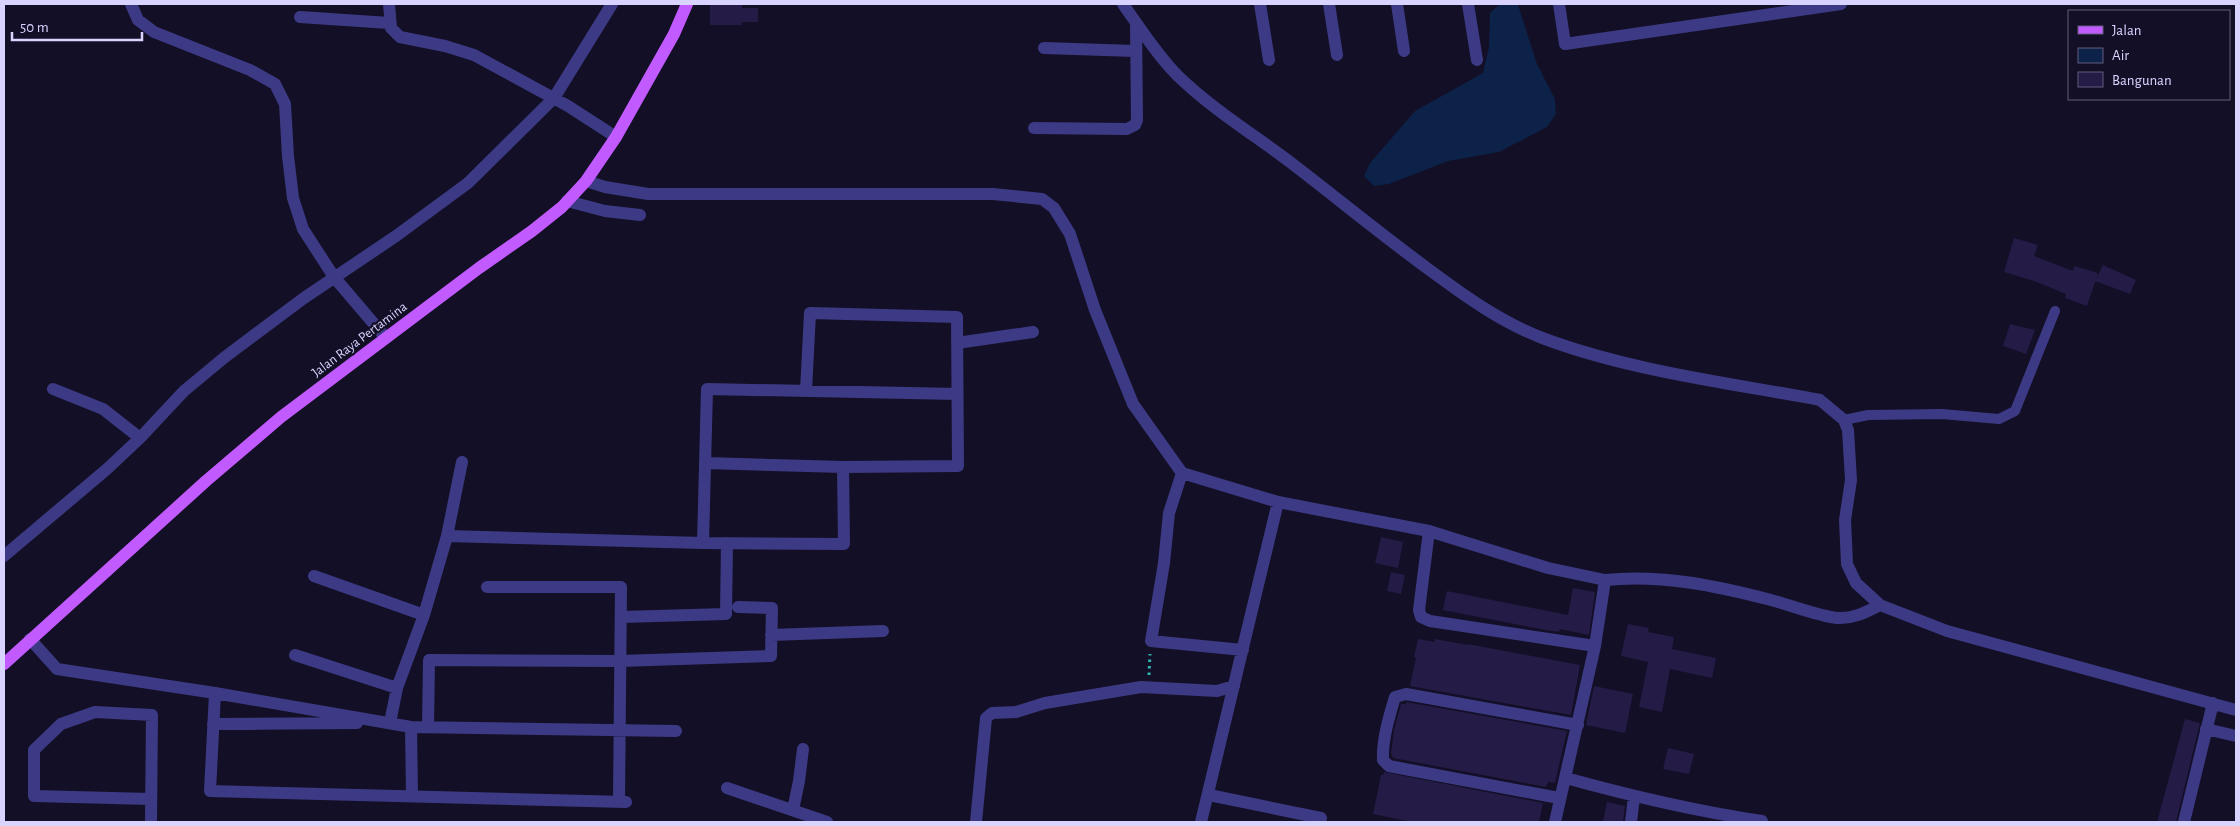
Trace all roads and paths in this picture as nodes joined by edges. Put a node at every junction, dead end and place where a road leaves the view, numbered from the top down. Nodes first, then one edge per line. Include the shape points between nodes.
1 (131, 4) edge
2 (389, 4) edge
3 (612, 4) edge
4 (688, 4) edge
5 (1123, 4) edge
6 (1260, 4) edge
7 (1329, 4) edge
8 (1397, 4) edge
9 (1468, 4) edge
10 (1559, 4) edge
11 (1841, 4) edge
12 (300, 17) dead end
13 (1136, 22) junction
14 (389, 23) junction
15 (1044, 48) dead end
16 (1135, 51) junction
17 (1404, 51) dead end
18 (1337, 55) dead end
19 (1269, 60) dead end
20 (1477, 60) dead end
21 (554, 98) junction
22 (1034, 128) dead end
23 (616, 137) junction
24 (586, 181) junction
25 (567, 201) junction
26 (640, 215) dead end
27 (334, 277) junction
28 (2055, 311) dead end
29 (1033, 332) dead end
30 (386, 338) junction
31 (957, 343) junction
32 (54, 389) dead end
33 (806, 391) junction
34 (957, 394) junction
35 (1844, 420) junction
36 (140, 438) junction
37 (462, 462) dead end
38 (706, 463) junction
39 (844, 468) junction
40 (1182, 473) junction
41 (1278, 502) junction
42 (1429, 531) junction
43 (447, 536) junction
44 (727, 542) junction
45 (703, 543) junction
46 (4, 556) edge
47 (314, 576) dead end
48 (1606, 580) junction
49 (487, 587) dead end
50 (1880, 605) junction
51 (738, 607) dead end
52 (424, 615) junction
53 (621, 617) junction
54 (883, 631) dead end
55 (771, 635) junction
56 (30, 639) junction
57 (1151, 641) junction
58 (1595, 646) junction
59 (1243, 650) junction
60 (295, 655) dead end
61 (620, 661) junction
62 (4, 664) edge
63 (1234, 686) junction
64 (1141, 687) junction
65 (397, 688) junction
66 (215, 693) junction
67 (2213, 703) junction
68 (2236, 710) edge
69 (390, 723) junction
70 (213, 724) junction
71 (1578, 725) junction
72 (411, 727) junction
73 (428, 727) junction
74 (2206, 729) junction
75 (620, 730) junction
76 (676, 731) dead end
77 (2236, 736) edge
78 (803, 749) dead end
79 (1566, 778) junction
80 (727, 788) dead end
81 (1209, 795) junction
82 (412, 796) junction
83 (1634, 797) junction
84 (1559, 798) junction
85 (151, 799) junction
86 (792, 810) junction
87 (1321, 818) dead end
88 (1713, 818) edge
89 (1762, 821) edge
90 (151, 822) edge
91 (827, 822) edge
92 (976, 822) edge
93 (1201, 822) edge
94 (1555, 822) edge
95 (1631, 822) edge
96 (2184, 822) edge

1 - 27 street via 138,20 154,32 250,70 275,84 285,104 293,198 303,228
2 - 14 street
3 - 21 street
4 - 23 main road, Jalan Raya Pertamina
5 - 13 street
6 - 19 street
7 - 18 street
8 - 17 street
9 - 20 street
10 - 11 street via 1565,44
12 - 14 street
13 - 16 street
13 - 35 street via 1178,76 1207,100 1376,230 1493,313 1544,339 1622,362 1820,400
14 - 21 street via 400,37 474,55
15 - 16 street
16 - 22 street via 1137,120 1132,128
21 - 23 street
21 - 27 street via 468,183
23 - 24 main road, Jalan Raya Pertamina
24 - 25 main road, Jalan Raya Pertamina
24 - 40 street via 648,194 993,194 1042,199 1054,208 1070,234 1095,310 1133,404
25 - 26 street via 605,211
25 - 30 main road, Jalan Raya Pertamina via 532,231
27 - 30 street
27 - 36 street via 184,391
28 - 35 lane via 2015,411 2000,419 1942,414 1868,415
29 - 31 street
30 - 56 main road, Jalan Raya Pertamina via 281,416
31 - 33 street via 957,317 810,313
31 - 34 street
32 - 36 street via 103,409
33 - 34 street
33 - 38 street via 708,389
34 - 39 street via 958,466
35 - 50 street via 1848,430 1851,480 1845,520 1847,564 1856,583
36 - 46 street
37 - 43 street
38 - 39 street
38 - 45 street
39 - 44 street via 844,544
40 - 41 street
40 - 57 street via 1169,513
41 - 42 street
41 - 59 street
42 - 48 street via 1548,568
42 - 58 street via 1419,610 1421,617
43 - 45 street
43 - 52 street
44 - 45 street
44 - 53 street via 726,614
47 - 52 street
48 - 50 street via 1631,577 1672,580 1762,598 1837,618 1858,616
48 - 58 street
49 - 53 street via 621,587
50 - 67 street via 1947,631
51 - 55 street via 772,608
52 - 65 street
53 - 61 street
54 - 55 street
55 - 61 street via 771,656
56 - 62 main road, Jalan Raya Pertamina
56 - 66 street via 57,669
57 - 59 street
57 - 64 path via 1148,682
58 - 71 street
59 - 63 street
60 - 65 street
61 - 73 street via 429,660
61 - 75 street
63 - 64 street via 1218,691
63 - 81 street
64 - 92 street via 987,715
65 - 69 street
66 - 69 street
66 - 70 street
67 - 68 street
67 - 74 street
69 - 70 street
69 - 72 street
70 - 82 street via 210,792
71 - 79 street
71 - 84 street via 1406,694 1395,697 1391,709 1382,751 1383,760 1389,766
72 - 73 street
72 - 82 street
73 - 75 street
74 - 77 street
74 - 96 street
75 - 76 street
75 - 82 street via 622,802
78 - 86 street
79 - 83 street
79 - 84 street
80 - 86 street
81 - 87 street
81 - 93 street
83 - 88 street
83 - 95 street
84 - 94 street
85 - 85 street via 152,715 95,712 62,724 34,750 34,796
85 - 90 street
86 - 91 street
88 - 89 street

